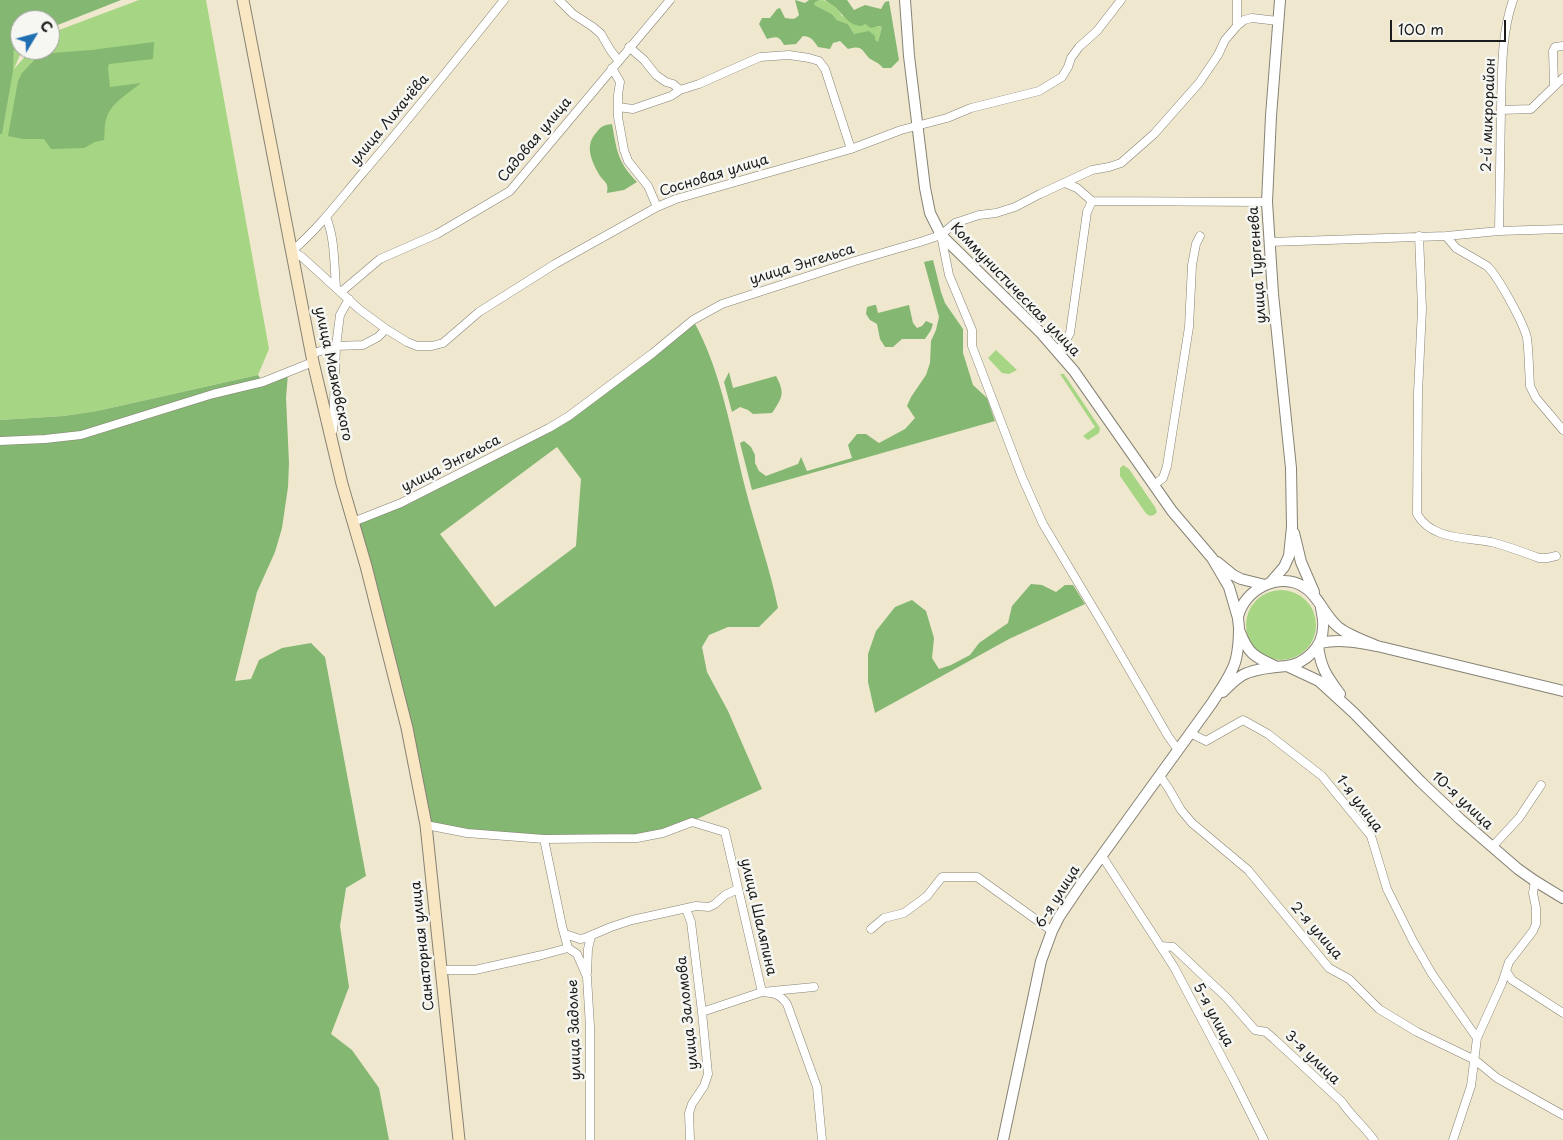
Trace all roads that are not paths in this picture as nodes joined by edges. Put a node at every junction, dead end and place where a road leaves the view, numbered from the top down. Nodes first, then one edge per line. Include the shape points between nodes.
1 (243, 0) edge
2 (504, 0) edge
3 (558, 0) edge
4 (670, 0) edge
5 (905, 0) edge
6 (1121, 0) edge
7 (1237, 0) edge
8 (1280, 0) edge
9 (1513, 0) edge
10 (1278, 21) junction
11 (1236, 26) junction
12 (1563, 46) edge
13 (629, 47) junction
14 (618, 60) junction
15 (612, 68) junction
16 (1563, 78) edge
17 (1554, 86) junction
18 (680, 90) junction
19 (618, 106) junction
20 (1501, 110) junction
21 (917, 126) junction
22 (851, 148) junction
23 (1065, 183) junction
24 (1092, 201) junction
25 (1267, 202) junction
26 (656, 207) junction
27 (326, 217) junction
28 (1563, 229) edge
29 (1499, 231) junction
30 (941, 235) junction
31 (1200, 236) dead end
32 (1420, 236) junction
33 (1446, 236) junction
34 (1269, 242) junction
35 (292, 252) junction
36 (338, 289) junction
37 (349, 299) junction
38 (386, 329) junction
39 (336, 346) junction
40 (1057, 351) junction
41 (312, 358) junction
42 (1563, 430) edge
43 (0, 441) edge
44 (333, 448) junction
45 (1154, 485) junction
46 (353, 522) junction
47 (1292, 527) junction
48 (1556, 556) dead end
49 (1212, 558) junction
50 (1268, 584) junction
51 (1316, 597) junction
52 (1322, 608) junction
53 (1238, 618) junction
54 (1239, 631) junction
55 (1319, 645) junction
56 (1377, 646) junction
57 (1275, 666) junction
58 (1286, 666) junction
59 (1563, 691) edge
60 (1212, 703) junction
61 (1354, 713) junction
62 (1190, 733) junction
63 (412, 750) joint
64 (1178, 750) junction
65 (1160, 776) junction
66 (1540, 786) dead end
67 (426, 825) junction
68 (544, 839) junction
69 (1492, 847) junction
70 (1102, 856) junction
71 (1535, 881) junction
72 (738, 890) junction
73 (1563, 898) edge
74 (686, 909) junction
75 (871, 929) dead end
76 (1052, 931) junction
77 (565, 934) junction
78 (592, 936) junction
79 (1161, 946) junction
80 (568, 948) junction
81 (441, 970) junction
82 (1506, 971) junction
83 (587, 978) junction
84 (814, 987) dead end
85 (762, 992) junction
86 (702, 1012) junction
87 (1563, 1013) edge
88 (1477, 1038) junction
89 (1475, 1060) junction
90 (1563, 1115) edge
91 (459, 1140) edge
92 (590, 1140) edge
93 (690, 1140) edge
94 (822, 1140) edge
95 (1003, 1140) edge
96 (1264, 1140) edge
97 (1374, 1140) edge
98 (1453, 1140) edge

1 - 35 main road, улица Маяковского
2 - 27 street, улица Лихачёва
3 - 14 street via 601,34
4 - 13 street, Садовая улица
5 - 21 street, Коммунистическая улица
6 - 21 street, Сосновая улица via 1097,31 1079,47 1062,76 1052,83 1039,91
7 - 11 street
8 - 10 street, улица Тургенева
9 - 20 street, 2-й микрорайон via 1504,39
10 - 11 street via 1252,18
10 - 25 street, улица Тургенева
11 - 23 street, улица Энгельса via 1199,83 1154,134 1121,163 1092,170
12 - 17 street via 1555,47 1553,51
13 - 14 street, Садовая улица
13 - 18 street via 656,75
14 - 15 street, Садовая улица
15 - 19 street via 620,82
15 - 36 street, Садовая улица via 510,191 438,234 380,259
16 - 17 street
17 - 20 street via 1531,109
18 - 19 street via 633,109
18 - 22 street via 760,57 789,56 819,61 825,69
19 - 26 street via 628,161 648,186
20 - 29 street, 2-й микрорайон
21 - 22 street, Сосновая улица
21 - 30 street, Коммунистическая улица via 930,213
22 - 26 street, Сосновая улица
23 - 24 street
23 - 30 street, улица Энгельса via 1015,207 956,223
24 - 25 street
24 - 40 street via 1086,212 1070,332
25 - 34 street, улица Тургенева
26 - 38 street, Сосновая улица via 555,264 479,312 443,343 417,346
27 - 35 street, улица Лихачёва
27 - 36 street
28 - 29 street
29 - 33 street
30 - 40 street, Коммунистическая улица
30 - 46 street, улица Энгельса via 722,304 693,320 549,428 401,503
30 - 64 street via 949,275 972,330 972,346 1043,524
31 - 45 street via 1192,264 1189,327 1167,466 1163,478
32 - 33 street
32 - 34 street
32 - 48 street via 1422,309 1417,514 1425,525 1442,534 1491,542 1539,558
33 - 42 street via 1456,248 1487,266 1500,284 1527,338 1530,386
34 - 47 street, улица Тургенева via 1291,468
35 - 36 street, Сосновая улица
35 - 41 main road, улица Маяковского
36 - 37 street, Сосновая улица
37 - 38 street, Сосновая улица
37 - 39 street via 340,315
38 - 39 street via 363,345
39 - 41 street
39 - 44 street
40 - 45 street, Коммунистическая улица
41 - 43 street via 263,382 81,434
41 - 44 main road, улица Маяковского
44 - 46 main road, улица Маяковского
45 - 49 street, Коммунистическая улица
46 - 63 main road, улица Маяковского
47 - 50 street, улица Тургенева via 1289,556 1284,567
47 - 51 street, улица Тургенева via 1301,562
49 - 50 street, Коммунистическая улица via 1241,579
49 - 53 street, Коммунистическая улица via 1229,587
50 - 51 street via 1294,583 1304,586
50 - 53 street via 1252,594
51 - 52 street
52 - 55 street via 1323,628
52 - 56 street via 1336,626
53 - 54 street
54 - 57 street via 1246,646 1258,659
54 - 60 street via 1236,661
55 - 56 street via 1332,640
55 - 58 street via 1309,656
55 - 61 street, 10-я улица via 1320,662 1325,673
56 - 59 street
57 - 58 street
57 - 60 street via 1246,673
58 - 61 street, 10-я улица via 1319,681
60 - 62 street, 6-я улица
61 - 69 street, 10-я улица via 1420,782
62 - 64 street, 6-я улица
62 - 88 street, 1-я улица via 1206,742 1243,720 1268,734 1322,776 1371,836 1387,889 1413,941
63 - 67 main road, Санаторная улица
64 - 65 street, 6-я улица
65 - 70 street, 6-я улица
65 - 89 street, 2-я улица via 1192,823 1248,870 1329,968 1349,979 1379,1008 1417,1032
66 - 69 street via 1519,818
67 - 68 street via 467,833
67 - 81 main road, Санаторная улица
68 - 72 street, улица Шаляпина via 637,838 692,822 725,832
68 - 77 street, улица Задолье
69 - 71 street, 10-я улица
70 - 76 street, 6-я улица
70 - 79 street, 5-я улица
71 - 73 street, 10-я улица
71 - 82 street via 1536,924 1508,962
72 - 74 street via 709,907
72 - 85 street, улица Шаляпина
74 - 78 street via 632,920
74 - 86 street, улица Заломова via 691,922
75 - 76 street via 884,918 904,913 927,896 942,877 977,877
76 - 95 street, 6-я улица via 1041,961
77 - 78 street via 580,939
77 - 80 street, улица Задолье
78 - 83 street
79 - 96 street, 5-я улица
79 - 97 street, 3-я улица via 1173,946 1255,1030 1266,1032 1342,1102
80 - 81 street via 475,970
80 - 83 street, улица Задолье via 577,954
81 - 91 main road, Санаторная улица
82 - 87 street via 1512,980
82 - 88 street
83 - 92 street, улица Задолье
84 - 85 street
85 - 86 street
85 - 94 street, улица Шаляпина via 782,997 787,1004 817,1087
86 - 93 street, улица Заломова via 708,1074 689,1113
88 - 89 street
89 - 90 street, 2-я улица via 1497,1078
89 - 98 street via 1471,1086

